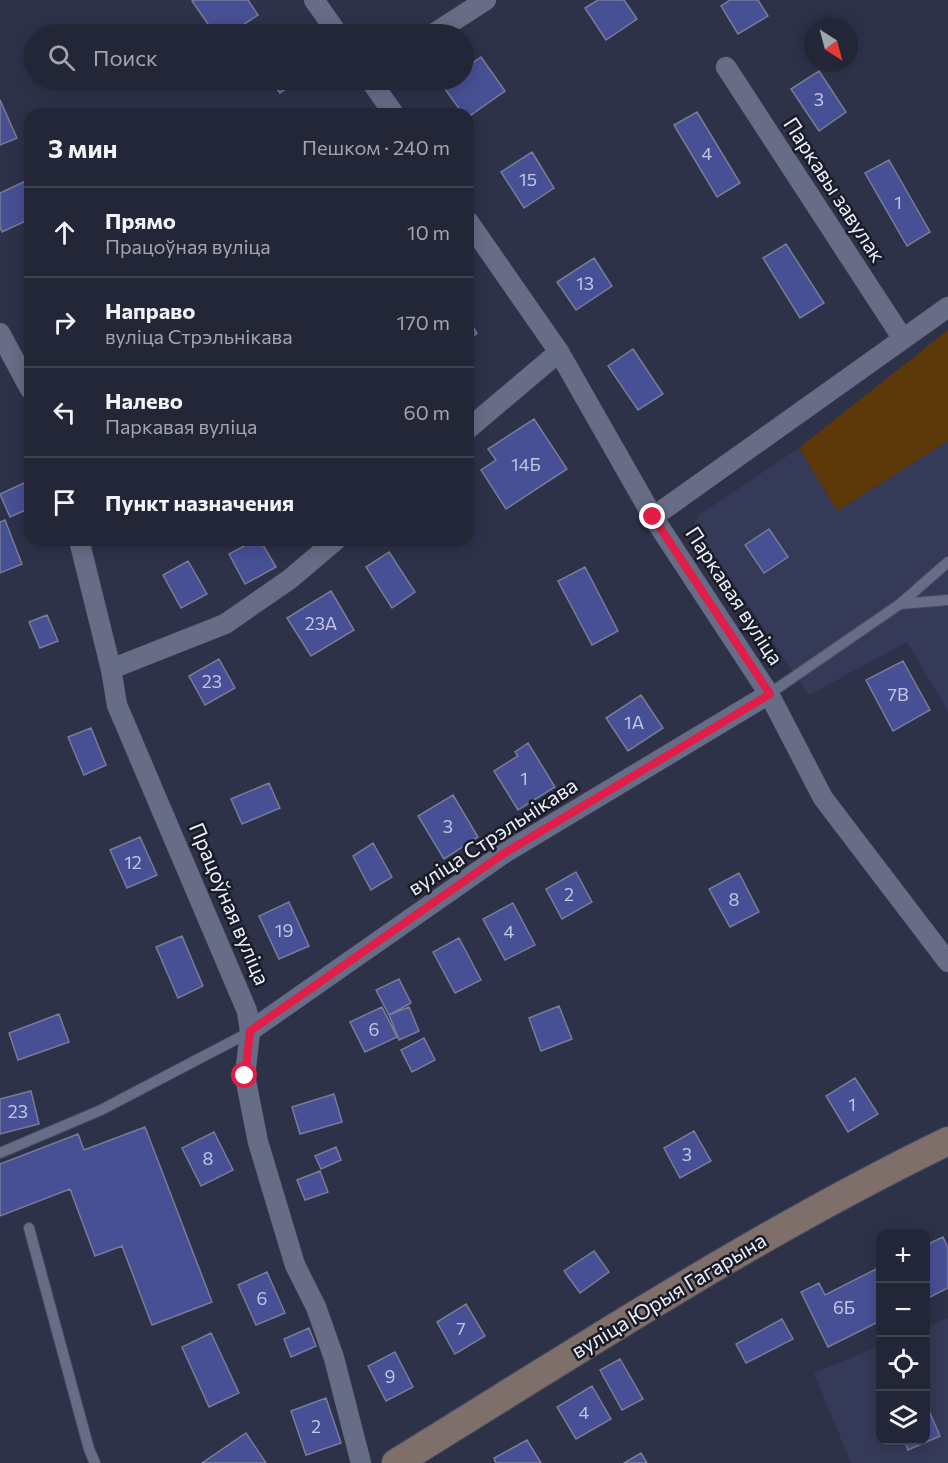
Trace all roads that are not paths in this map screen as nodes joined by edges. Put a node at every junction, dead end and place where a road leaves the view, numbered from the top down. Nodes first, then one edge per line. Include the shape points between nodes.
1 (314, 0) edge
2 (486, 0) edge
3 (331, 24) edge
4 (446, 24) edge
5 (726, 67) dead end
6 (379, 90) edge
7 (390, 108) edge
8 (474, 230) edge
9 (948, 307) edge
10 (0, 333) edge
11 (903, 339) junction
12 (559, 352) junction
13 (24, 378) edge
14 (474, 424) edge
15 (653, 517) junction
16 (80, 546) edge
17 (329, 546) edge
18 (948, 562) edge
19 (948, 600) edge
20 (900, 604) junction
21 (111, 669) junction
22 (770, 694) junction
23 (948, 962) edge
24 (250, 1031) junction
25 (948, 1141) edge
26 (0, 1153) edge
27 (29, 1228) dead end
28 (95, 1463) edge
29 (361, 1463) edge
30 (396, 1463) edge

1 - 3 street
2 - 4 street
5 - 11 street, Паркавы завулак
6 - 7 street
8 - 12 street, Паркавая вуліца
9 - 11 street
10 - 13 street
11 - 15 street
12 - 14 street
12 - 15 street, Паркавая вуліца
15 - 22 street, Паркавая вуліца
16 - 21 street, Працоўная вуліца
17 - 21 street via 290,579 225,624
18 - 20 lane
19 - 20 lane
20 - 22 lane
21 - 24 street, Працоўная вуліца via 117,705 247,1011
22 - 23 street, Паркавая вуліца via 823,798
22 - 24 street, вуліца Стрэльнікава via 503,854
24 - 26 lane via 101,1110
24 - 29 street, Працоўная вуліца via 245,1076 258,1142 295,1265 316,1307 334,1359
25 - 30 street, вуліца Юрыя Гагарына via 753,1244
27 - 28 lane

